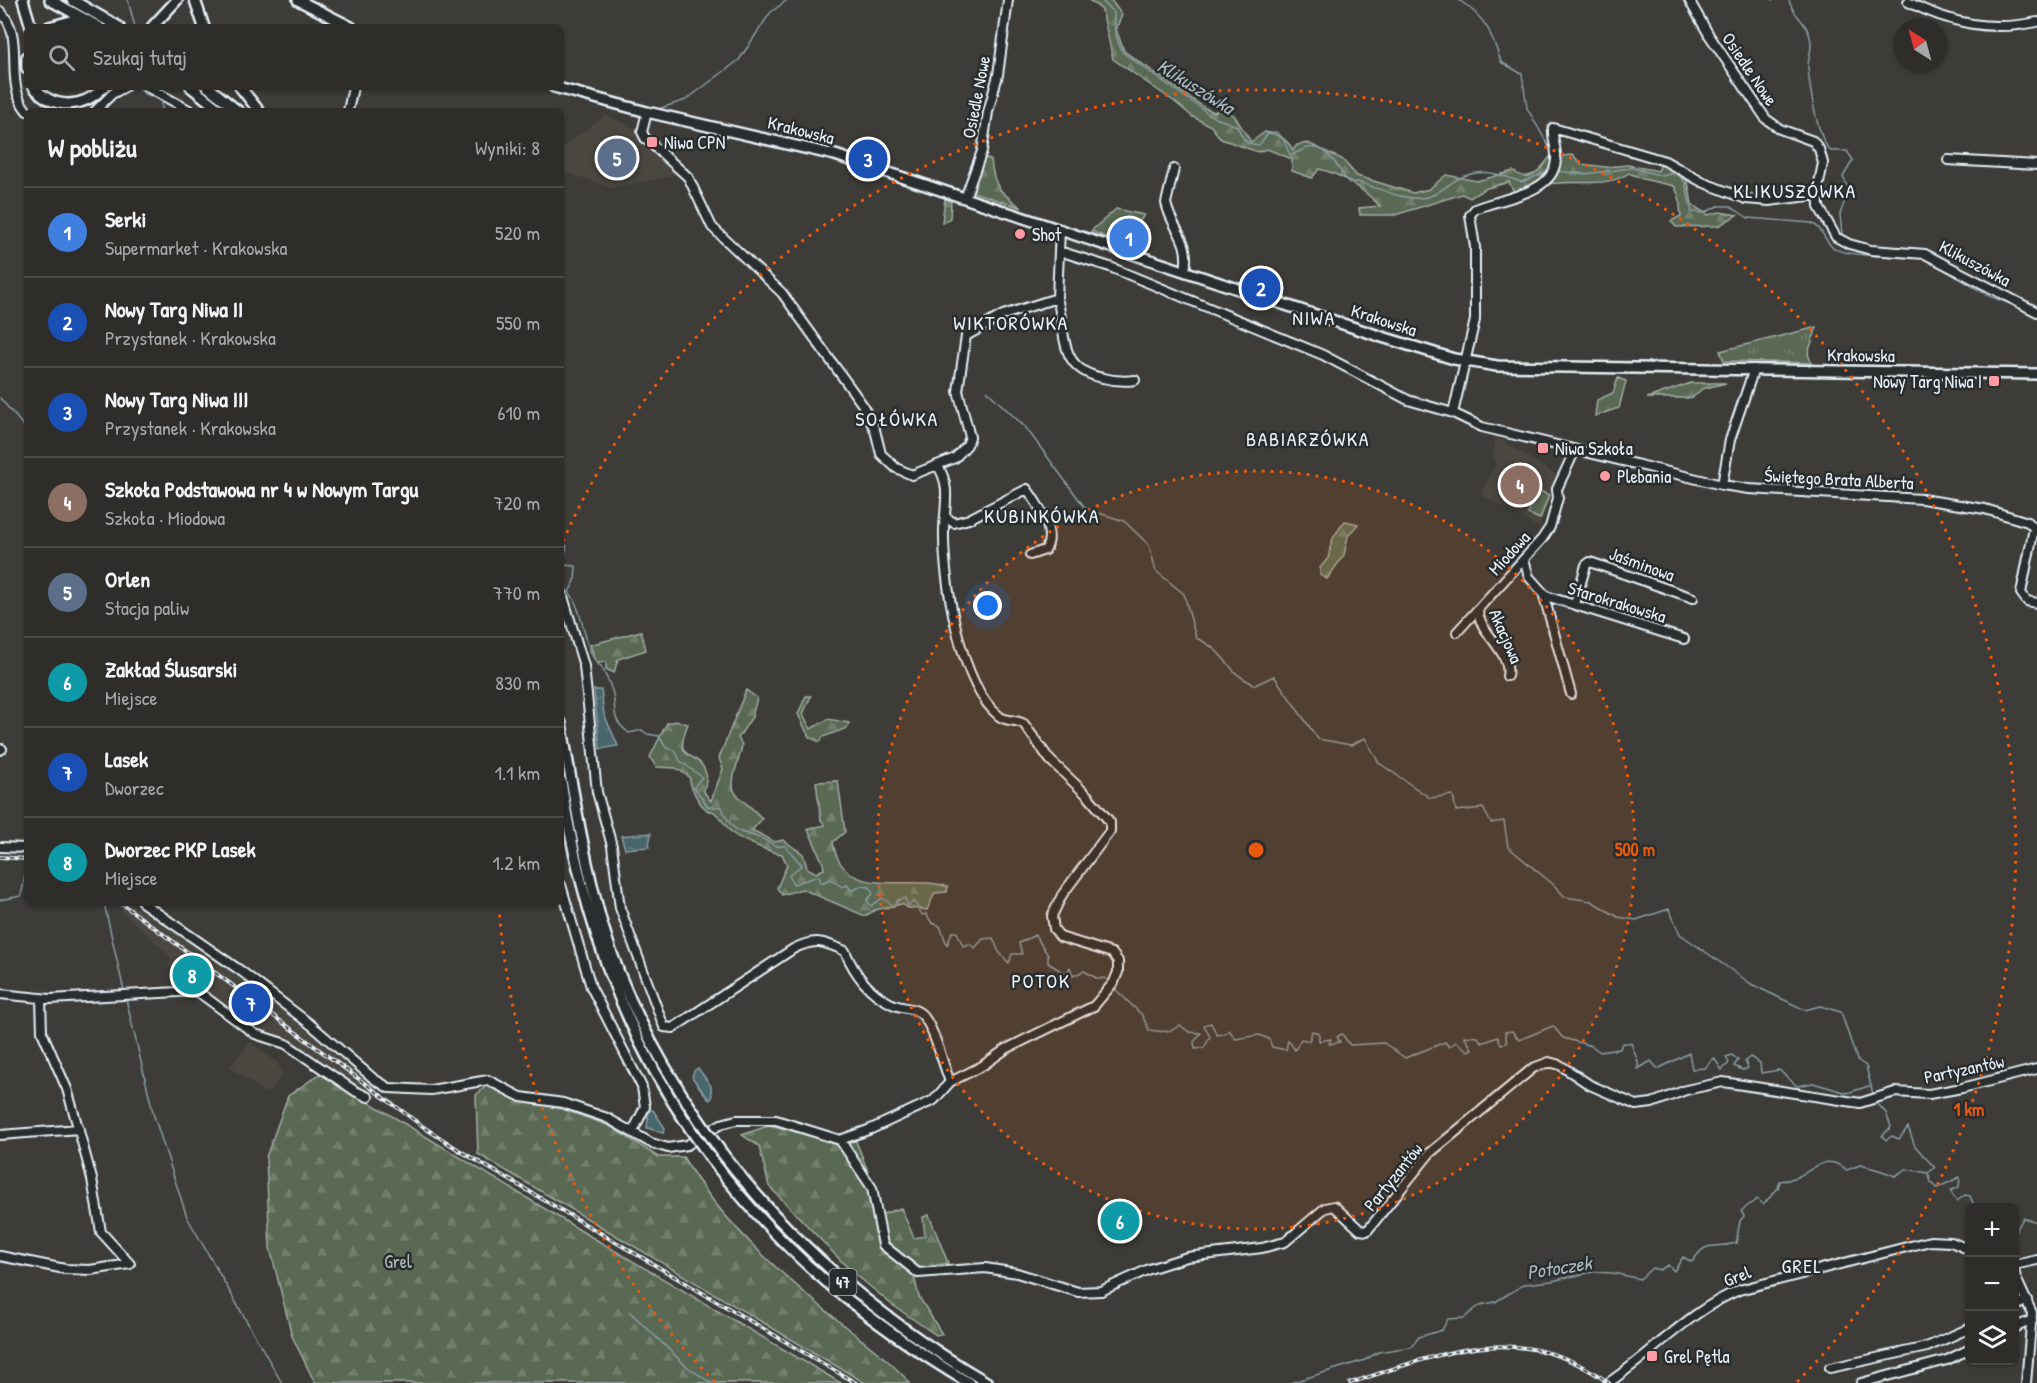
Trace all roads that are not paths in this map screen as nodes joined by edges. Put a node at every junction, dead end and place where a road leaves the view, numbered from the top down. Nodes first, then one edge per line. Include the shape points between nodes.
1 (23, 0) edge
2 (50, 0) edge
3 (72, 0) edge
4 (177, 0) edge
5 (195, 0) edge
6 (298, 0) edge
7 (1008, 0) edge
8 (1689, 0) edge
9 (1908, 2) dead end
10 (168, 5) edge
11 (0, 11) edge
12 (2037, 22) edge
13 (30, 24) edge
14 (60, 24) edge
15 (87, 24) edge
16 (93, 24) edge
17 (114, 24) edge
18 (154, 24) edge
19 (203, 24) edge
20 (345, 24) edge
21 (37, 90) edge
22 (100, 90) edge
23 (119, 90) edge
24 (152, 90) edge
25 (194, 90) edge
26 (212, 90) edge
27 (242, 90) edge
28 (352, 90) edge
29 (564, 90) edge
30 (25, 108) edge
31 (98, 108) edge
32 (186, 108) edge
33 (217, 108) edge
34 (234, 108) edge
35 (258, 108) edge
36 (349, 108) edge
37 (647, 112) junction
38 (1948, 160) dead end
39 (2037, 165) edge
40 (1174, 169) dead end
41 (1817, 195) junction
42 (965, 198) junction
43 (1060, 229) junction
44 (1831, 231) joint
45 (1059, 250) junction
46 (1185, 271) junction
47 (1058, 298) junction
48 (2037, 312) edge
49 (1464, 362) junction
50 (1754, 369) junction
51 (2037, 374) edge
52 (1135, 380) dead end
53 (1454, 413) junction
54 (1575, 450) junction
55 (938, 465) junction
56 (1722, 485) junction
57 (946, 517) junction
58 (1030, 555) dead end
59 (1524, 560) junction
60 (1543, 592) junction
61 (1693, 598) dead end
62 (564, 600) edge
63 (2037, 603) edge
64 (1575, 604) junction
65 (1478, 609) junction
66 (1457, 632) dead end
67 (1684, 639) dead end
68 (1507, 676) dead end
69 (1571, 694) dead end
70 (564, 741) edge
71 (564, 797) edge
72 (0, 847) edge
73 (24, 848) edge
74 (564, 895) edge
75 (147, 906) edge
76 (0, 994) edge
77 (41, 998) junction
78 (2037, 1069) edge
79 (950, 1082) junction
80 (368, 1096) dead end
81 (79, 1129) junction
82 (633, 1131) junction
83 (0, 1135) edge
84 (840, 1140) junction
85 (1965, 1248) edge
86 (0, 1256) edge
87 (2037, 1260) edge
88 (2019, 1265) edge
89 (2019, 1284) edge
90 (2027, 1300) junction
91 (2019, 1304) edge
92 (2032, 1320) junction
93 (2019, 1326) edge
94 (1965, 1330) edge
95 (1965, 1352) edge
96 (1830, 1368) dead end
97 (969, 1383) edge
98 (988, 1383) edge
99 (1608, 1383) edge
100 (1861, 1383) edge
101 (2026, 1383) edge

1 - 13 main road
2 - 16 main road
3 - 17 main road
4 - 10 main road
5 - 19 main road
6 - 20 main road
7 - 42 street, Osiedle Nowe via 982,151
8 - 41 street, Osiedle Nowe via 1766,119 1780,129 1813,141 1819,149 1823,163
9 - 12 street via 1956,23 1997,26
10 - 18 main road
11 - 30 street via 11,31 16,91
14 - 15 main road
21 - 22 main road via 49,100 63,104 84,102
23 - 31 street
24 - 32 street
25 - 33 main road
26 - 34 main road
27 - 35 main road
28 - 36 street
29 - 37 main road, Krakowska
37 - 42 main road, Krakowska via 835,155
37 - 55 street via 642,132 645,138 688,177 712,227 782,293 862,404 886,461 912,476
38 - 39 street
40 - 46 street via 1166,203 1183,237
41 - 44 street, Osiedle Nowe via 1820,213
41 - 49 street via 1746,200 1665,161 1553,128 1556,163 1547,180 1526,192 1475,208 1470,215 1475,247 1475,320
42 - 43 main road, Krakowska
43 - 45 street
43 - 46 main road, Krakowska
44 - 48 street, Klikuszówka via 1839,240 1854,246 1925,254
45 - 47 street
45 - 53 street, Świętego Brata Alberta via 1110,267 1323,355 1408,400
46 - 49 main road, Krakowska
47 - 52 street via 1065,339 1078,370 1123,382
47 - 55 street via 1003,315 966,336 958,391 970,436 962,453
49 - 50 main road, Krakowska via 1497,366
49 - 53 street
50 - 51 main road, Krakowska
50 - 56 street via 1730,440
53 - 54 street, Świętego Brata Alberta via 1482,427
54 - 56 street, Świętego Brata Alberta
54 - 59 street, Miodowa via 1557,489 1550,527
55 - 57 street via 945,481
56 - 63 street, Świętego Brata Alberta via 1922,499 2018,518 2033,526 2035,533 2021,593 2027,601
57 - 58 street via 954,523 969,519 1027,489 1048,527 1049,539 1045,550
57 - 79 street via 945,561 962,655 972,676 993,711 1002,719 1024,724 1050,760 1110,822 1110,831 1062,895 1052,916 1054,929 1060,937 1112,953 1118,961 1118,972 1094,1006
59 - 60 street, Starokrakowska via 1529,577
59 - 65 street, Miodowa
60 - 64 street, Starokrakowska
60 - 69 street, Starokrakowska
61 - 64 street, Jaśminowa via 1590,562
62 - 79 street via 584,666 597,792 614,856 620,908 664,1027 674,1028 802,944 810,940 828,943 845,951 854,972 868,987 890,1004 914,1008 925,1018
64 - 67 street, Starokrakowska
65 - 66 street, Miodowa
65 - 68 street, Akacjowa via 1480,620 1501,653
70 - 98 main road, 47, bridge via 574,802 608,939 656,1053 701,1124 775,1218 851,1288 921,1341
71 - 97 main road, 47, bridge via 581,885 608,968 643,1052 691,1130 759,1219 810,1270 885,1330
72 - 73 street
74 - 82 street via 591,987 642,1088 645,1107
75 - 82 street via 241,971 385,1086 431,1090 485,1079 521,1097 563,1103
76 - 77 street
77 - 80 street via 197,991 255,1034 286,1044
77 - 81 street via 42,1032 67,1089
78 - 84 street, Partyzantów via 1962,1088 1929,1094 1895,1092 1860,1103 1723,1082 1636,1105 1590,1085 1560,1065 1542,1063 1430,1153 1367,1231 1360,1230 1334,1206 1319,1213 1285,1242 1187,1257 1090,1292 986,1268 918,1273 883,1245 872,1188
79 - 84 street via 934,1100
81 - 83 street
81 - 86 street via 101,1232 130,1264 65,1269
82 - 84 street via 657,1146 672,1149 691,1144 726,1122 769,1119
85 - 99 street, Grel via 1951,1242 1930,1241 1739,1290 1692,1316
87 - 88 street
89 - 90 street
90 - 91 street
90 - 92 street
92 - 93 street
92 - 101 street
94 - 96 street via 1927,1347
95 - 100 street

